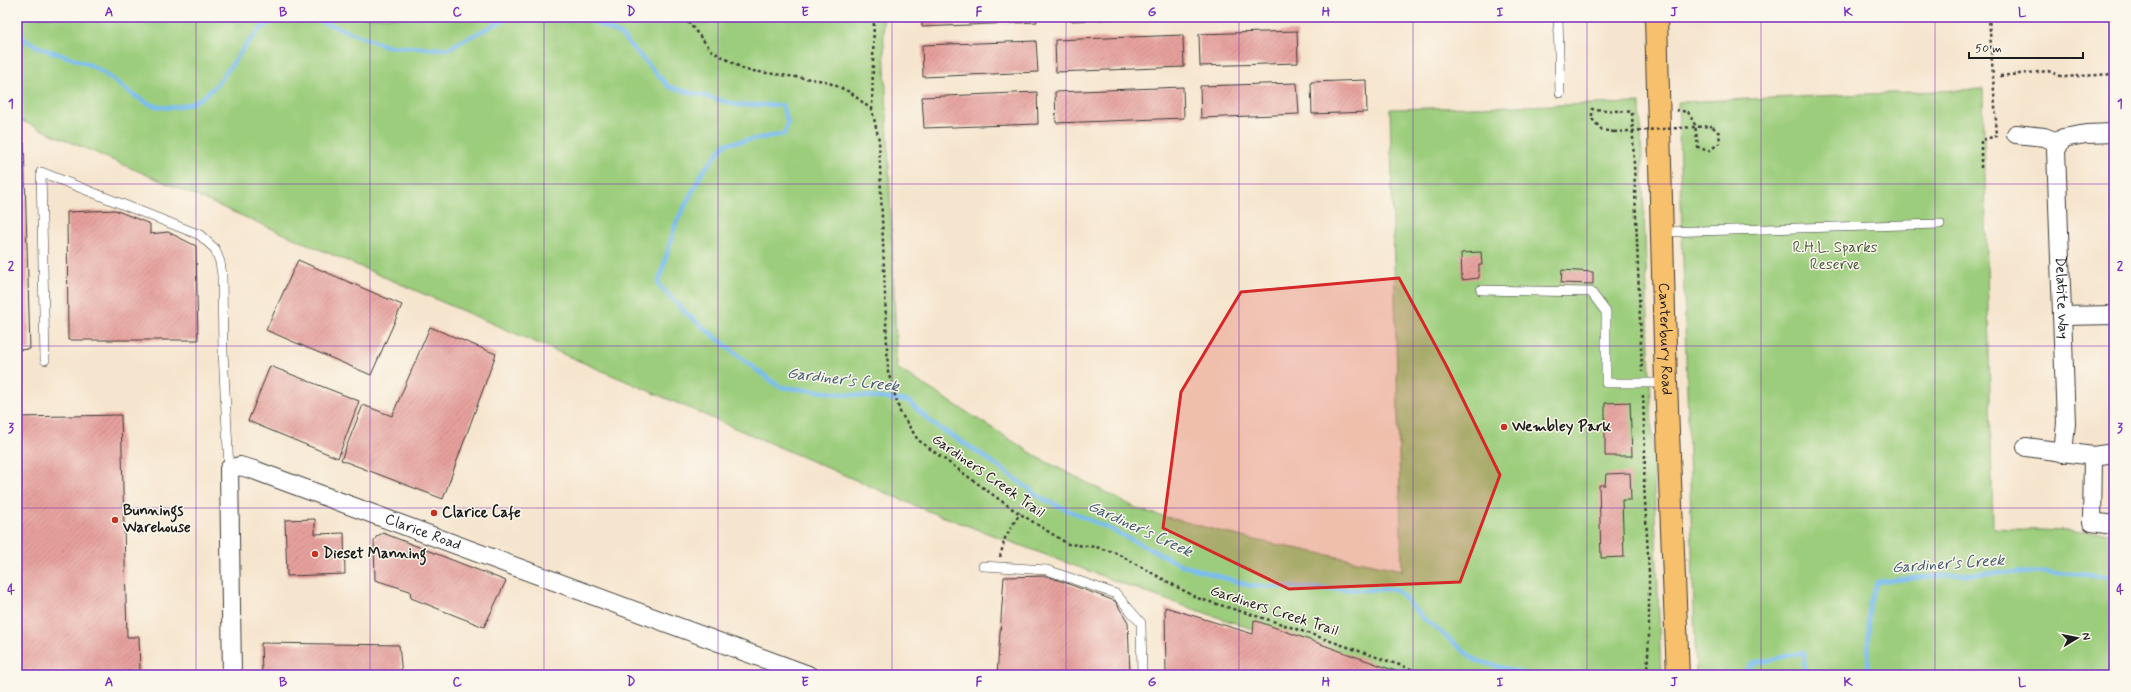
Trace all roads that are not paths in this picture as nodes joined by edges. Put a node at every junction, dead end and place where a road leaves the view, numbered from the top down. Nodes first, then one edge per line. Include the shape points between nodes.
1 (1558, 17) edge
2 (1656, 17) edge
3 (1560, 93) dead end
4 (2114, 133) edge
5 (2016, 134) dead end
6 (2060, 143) junction
7 (1940, 224) dead end
8 (1662, 232) junction
9 (1481, 290) dead end
10 (2114, 315) edge
11 (2062, 316) junction
12 (45, 360) dead end
13 (1666, 382) junction
14 (2026, 447) dead end
15 (2063, 453) junction
16 (2114, 453) edge
17 (2093, 456) junction
18 (229, 469) junction
19 (2114, 525) edge
20 (983, 566) dead end
21 (1677, 670) edge
22 (232, 675) edge
23 (808, 675) edge
24 (1142, 675) edge

1 - 3 lane
2 - 8 main road, Canterbury Road
4 - 6 street via 2064,138
5 - 6 street via 2044,137
6 - 11 street, Delatite Way via 2056,150
7 - 8 lane
8 - 13 main road, Canterbury Road
9 - 13 lane via 1591,292 1606,312 1606,383
10 - 11 street
11 - 15 street, Delatite Way via 2066,423
12 - 18 lane via 41,172 200,235 215,249 222,275
13 - 21 main road, Canterbury Road
14 - 15 street
15 - 17 street
16 - 17 street
17 - 19 street via 2092,522
18 - 22 street
18 - 23 street, Clarice Road via 240,466 254,470
20 - 24 lane via 1047,570 1116,594 1141,623

